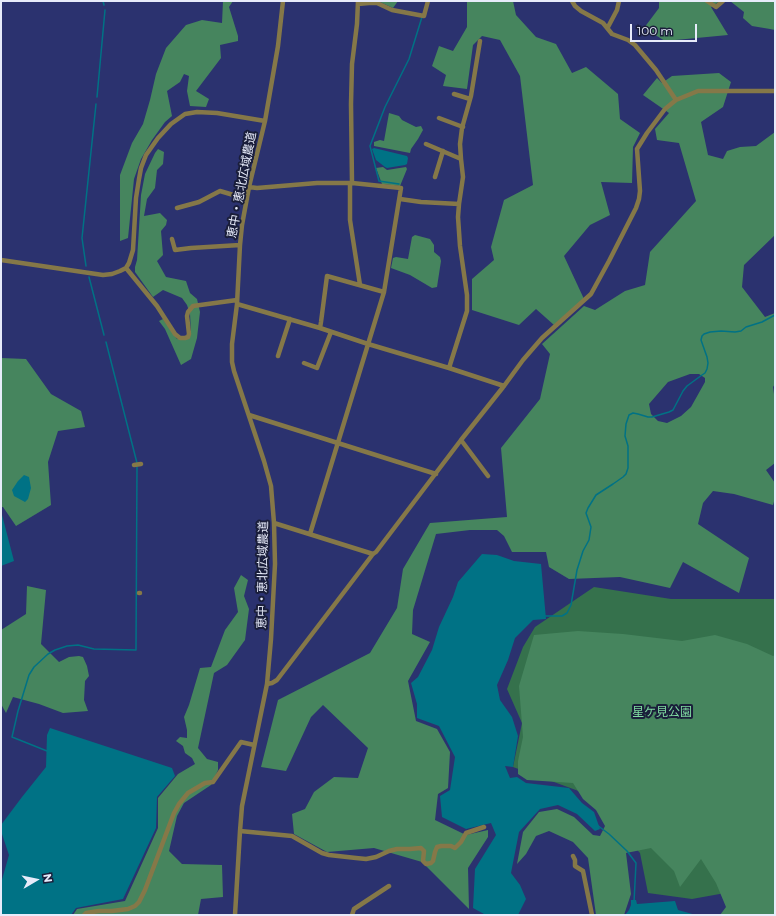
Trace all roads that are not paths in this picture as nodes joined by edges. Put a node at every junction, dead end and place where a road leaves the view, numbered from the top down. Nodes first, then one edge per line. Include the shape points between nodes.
1 (283, 1) edge
2 (428, 1) edge
3 (572, 1) edge
4 (619, 1) edge
5 (707, 1) edge
6 (723, 1) edge
7 (358, 2) edge
8 (608, 28) junction
9 (480, 40) dead end
10 (775, 91) edge
11 (454, 94) dead end
12 (470, 99) junction
13 (676, 100) junction
14 (439, 118) dead end
15 (265, 121) junction
16 (463, 127) junction
17 (426, 144) dead end
18 (443, 151) junction
19 (461, 159) junction
20 (435, 177) dead end
21 (351, 183) junction
22 (249, 187) junction
23 (247, 199) junction
24 (400, 199) junction
25 (459, 204) junction
26 (177, 208) dead end
27 (172, 239) dead end
28 (240, 245) junction
29 (1, 260) edge
30 (126, 268) junction
31 (360, 285) junction
32 (384, 292) junction
33 (237, 302) junction
34 (290, 319) junction
35 (320, 328) junction
36 (330, 332) junction
37 (368, 344) junction
38 (278, 356) dead end
39 (304, 363) dead end
40 (449, 368) junction
41 (504, 386) junction
42 (249, 415) junction
43 (461, 440) junction
44 (337, 444) junction
45 (141, 464) dead end
46 (134, 465) dead end
47 (436, 474) junction
48 (488, 476) dead end
49 (274, 523) junction
50 (310, 534) junction
51 (373, 554) junction
52 (267, 684) junction
53 (254, 746) junction
54 (484, 827) dead end
55 (240, 831) junction
56 (573, 856) dead end
57 (389, 886) dead end
58 (84, 915) edge
59 (236, 915) edge
60 (352, 915) edge
61 (592, 915) edge

1 - 15 street, 恵中・恵北広域農道
2 - 7 street via 424,16 392,10 377,3
3 - 8 street via 581,11
4 - 8 street
5 - 6 street via 716,7
7 - 21 street via 352,64
8 - 13 street via 612,34 635,45
9 - 12 street
10 - 13 street via 698,91
11 - 12 street
12 - 16 street
13 - 41 street via 665,109 636,149 639,199 595,288 588,298 542,338
14 - 16 street
15 - 22 street, 恵中・恵北広域農道
15 - 30 street, 恵中・恵北広域農道 via 197,112 185,114 171,124 146,155 141,168 132,258
16 - 19 street
17 - 18 street
18 - 19 street
18 - 20 street
19 - 25 street via 463,177
21 - 22 street
21 - 24 street via 401,188
21 - 31 street via 350,220
22 - 23 street, 恵中・恵北広域農道
23 - 26 street via 220,192
23 - 28 street, 恵中・恵北広域農道
24 - 25 street
24 - 32 street
25 - 40 street via 460,246 467,311
27 - 28 street via 175,250
28 - 33 street, 恵中・恵北広域農道
29 - 30 street via 103,275 117,273
30 - 33 street via 180,338 188,337 187,316 193,306
31 - 32 street
31 - 35 street via 327,276
32 - 37 street
33 - 34 street
33 - 42 street, 恵中・恵北広域農道 via 232,362
34 - 35 street
34 - 38 street
35 - 36 street
36 - 37 street
36 - 39 street via 317,368
37 - 40 street
37 - 44 street
40 - 41 street
41 - 43 street
42 - 44 street
42 - 49 street, 恵中・恵北広域農道 via 271,486
43 - 47 street
43 - 48 street
44 - 47 street
44 - 50 street
45 - 46 street
47 - 51 street
49 - 50 street
49 - 52 street, 恵中・恵北広域農道 via 275,564
50 - 51 street
51 - 52 street via 277,680
52 - 53 street, 恵中・恵北広域農道
53 - 55 street, 恵中・恵北広域農道 via 242,806
53 - 58 street via 241,742 213,782 188,793 179,804 145,890 135,906
54 - 55 street via 466,833 455,848 437,847 433,861 426,864 421,848 397,849 376,857 356,858 322,853 292,836
55 - 59 street, 恵中・恵北広域農道
56 - 61 street via 575,866 583,871
57 - 60 street via 354,909

